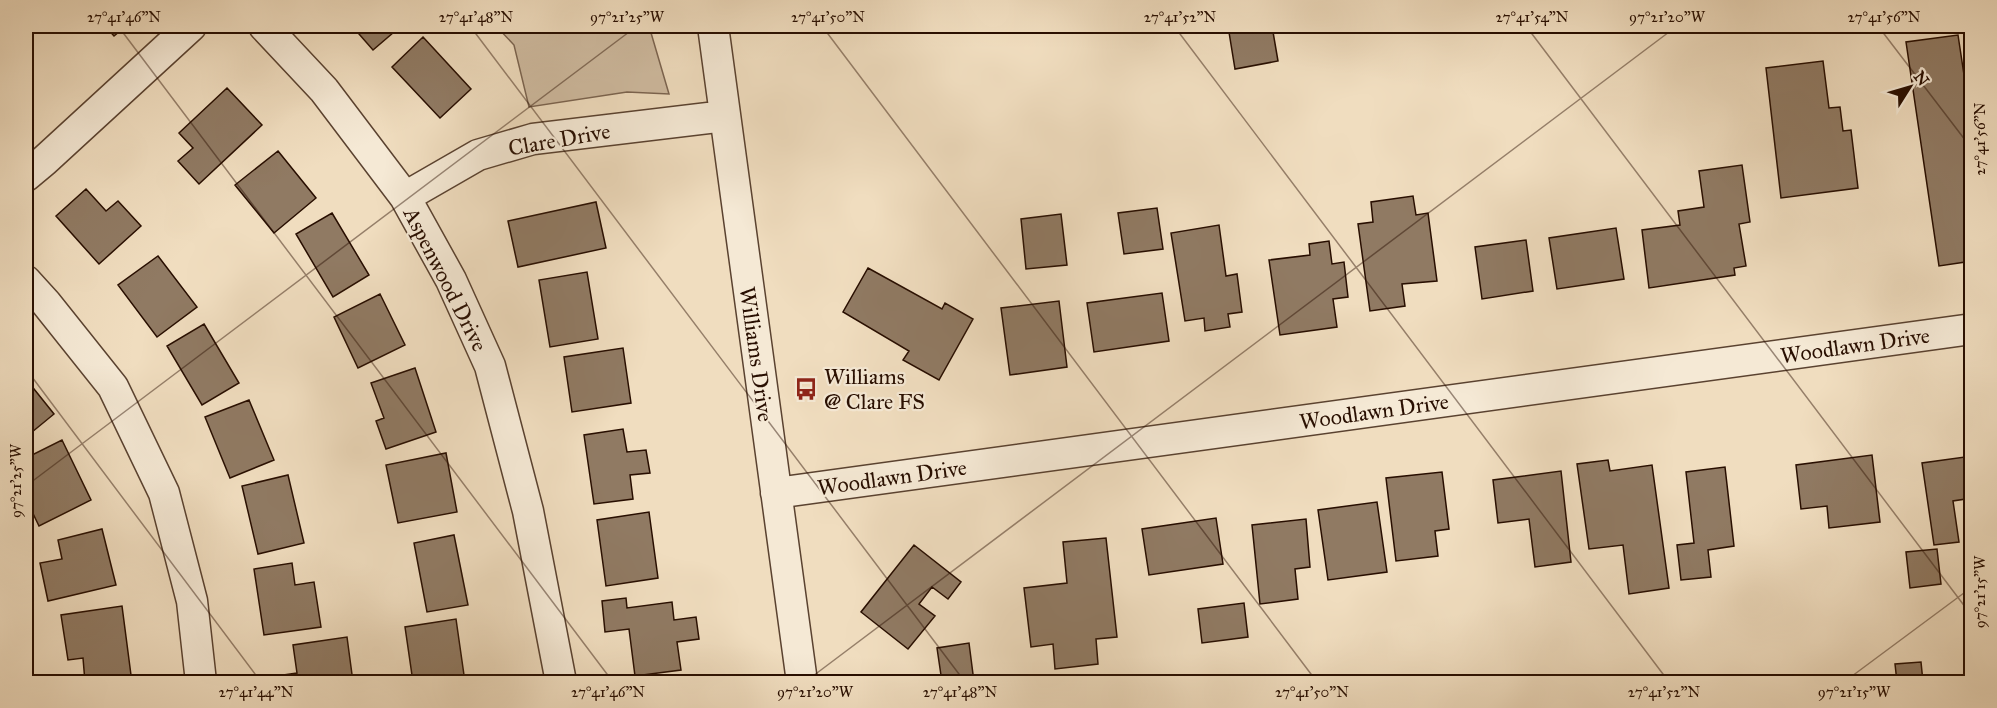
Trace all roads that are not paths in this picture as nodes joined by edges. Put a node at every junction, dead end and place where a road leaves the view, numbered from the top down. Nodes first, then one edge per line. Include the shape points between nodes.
1 (191, 26) edge
2 (264, 26) edge
3 (713, 26) edge
4 (725, 116) junction
5 (26, 176) edge
6 (405, 197) junction
7 (26, 281) edge
8 (1971, 329) edge
9 (776, 493) junction
10 (201, 682) edge
11 (561, 682) edge
12 (802, 682) edge

1 - 5 street
2 - 6 street, Aspenwood Drive via 324,90
3 - 4 street, Williams Drive
4 - 6 street, Clare Drive via 533,139 478,155
4 - 9 street, Williams Drive
6 - 11 street, Aspenwood Drive via 452,280 489,366 528,511
7 - 10 street via 114,387 164,493 192,601
8 - 9 street, Woodlawn Drive
9 - 12 street, Williams Drive

